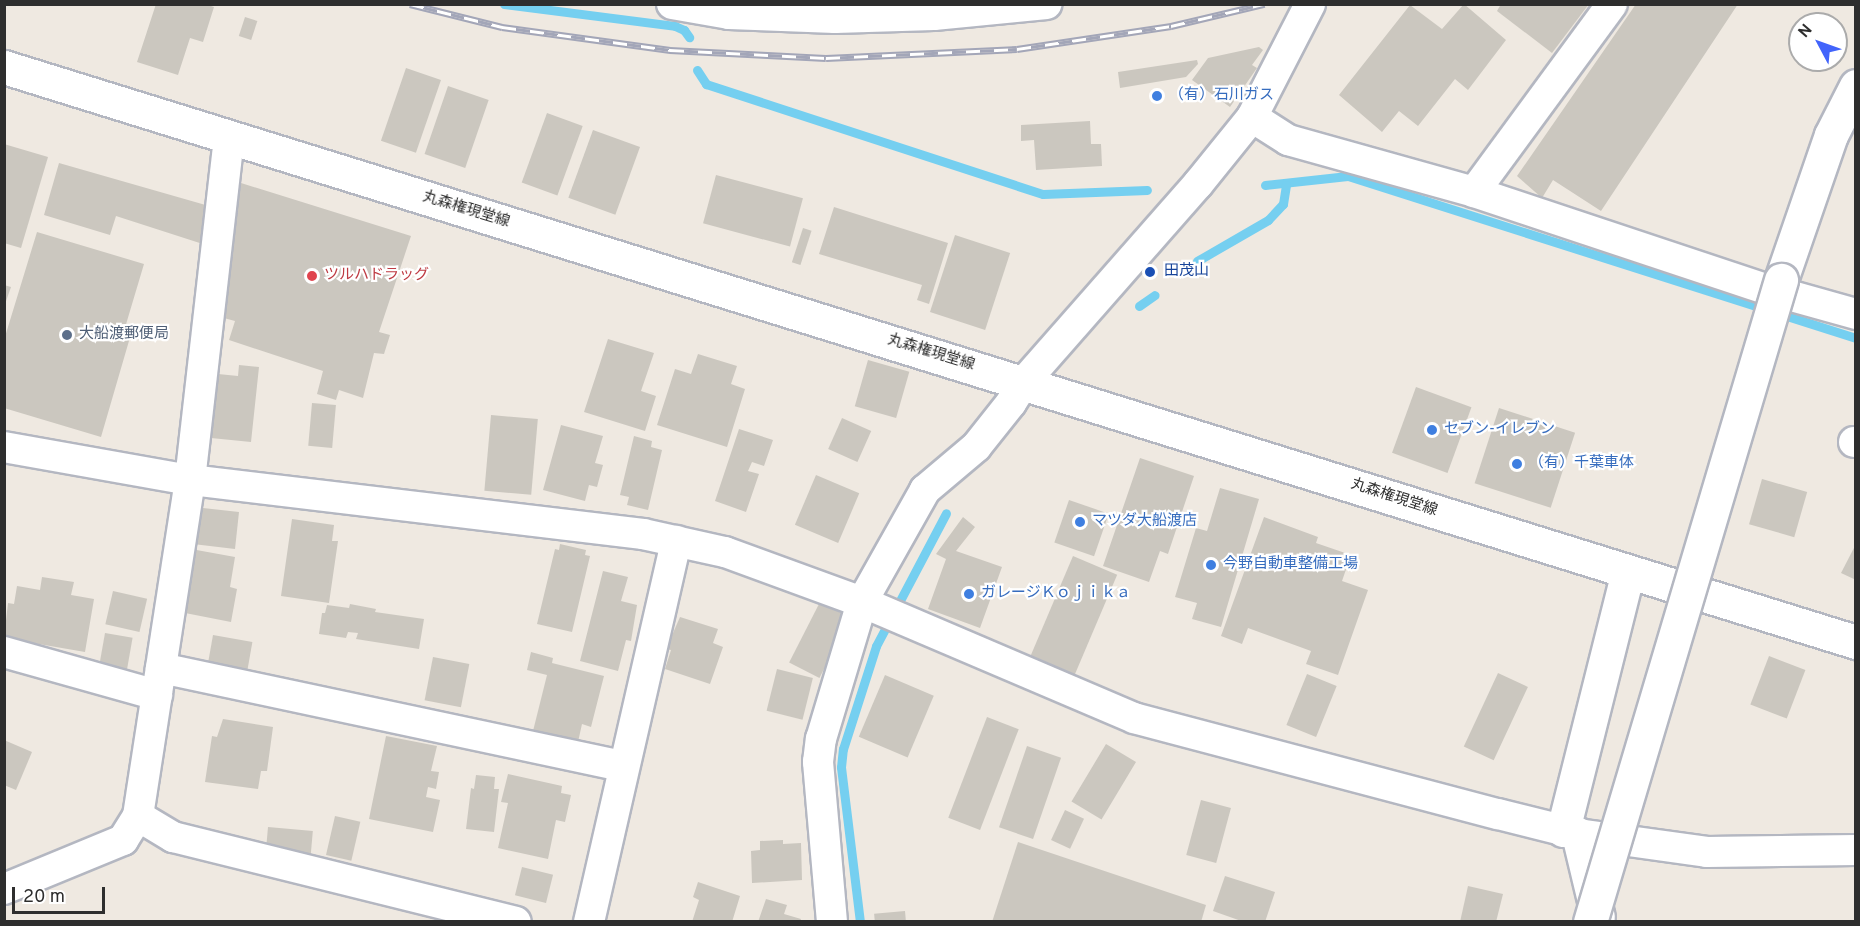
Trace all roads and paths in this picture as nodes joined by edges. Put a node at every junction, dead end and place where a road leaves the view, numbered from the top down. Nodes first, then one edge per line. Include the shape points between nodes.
1 (672, 4) edge
2 (1046, 4) edge
3 (1310, 4) edge
4 (1612, 4) edge
5 (731, 9) edge
6 (4, 67) edge
7 (1856, 86) edge
8 (1252, 117) junction
9 (229, 137) junction
10 (1474, 192) junction
11 (1856, 314) edge
12 (1024, 382) junction
13 (4, 447) edge
14 (190, 480) junction
15 (676, 541) junction
16 (1628, 572) junction
17 (881, 610) junction
18 (1856, 642) edge
19 (4, 652) edge
20 (159, 682) junction
21 (624, 766) junction
22 (138, 816) junction
23 (1570, 832) junction
24 (1856, 850) edge
25 (4, 889) edge
26 (516, 921) edge
27 (589, 921) edge
28 (832, 921) edge
29 (1590, 921) edge
30 (1599, 921) edge

1 - 5 street
2 - 5 street via 934,15 846,18
3 - 8 street
4 - 10 street
6 - 9 main road, 丸森権現堂線
7 - 29 main road, bridge via 1831,135 1781,280
8 - 10 street via 1288,140
8 - 12 street
9 - 12 main road, 丸森権現堂線
9 - 14 street
10 - 11 street via 1763,288
12 - 16 main road, 丸森権現堂線
12 - 17 street via 976,447 926,490
13 - 14 street
14 - 15 street
14 - 20 street
15 - 17 street via 725,552
15 - 21 street
16 - 18 main road, 丸森権現堂線
16 - 23 main road
17 - 23 street via 1134,718
17 - 28 street via 821,739 818,762
19 - 20 street
20 - 21 street
20 - 22 street
21 - 27 street
22 - 25 street via 123,840
22 - 26 street via 173,837
23 - 24 street via 1707,852
23 - 30 main road

